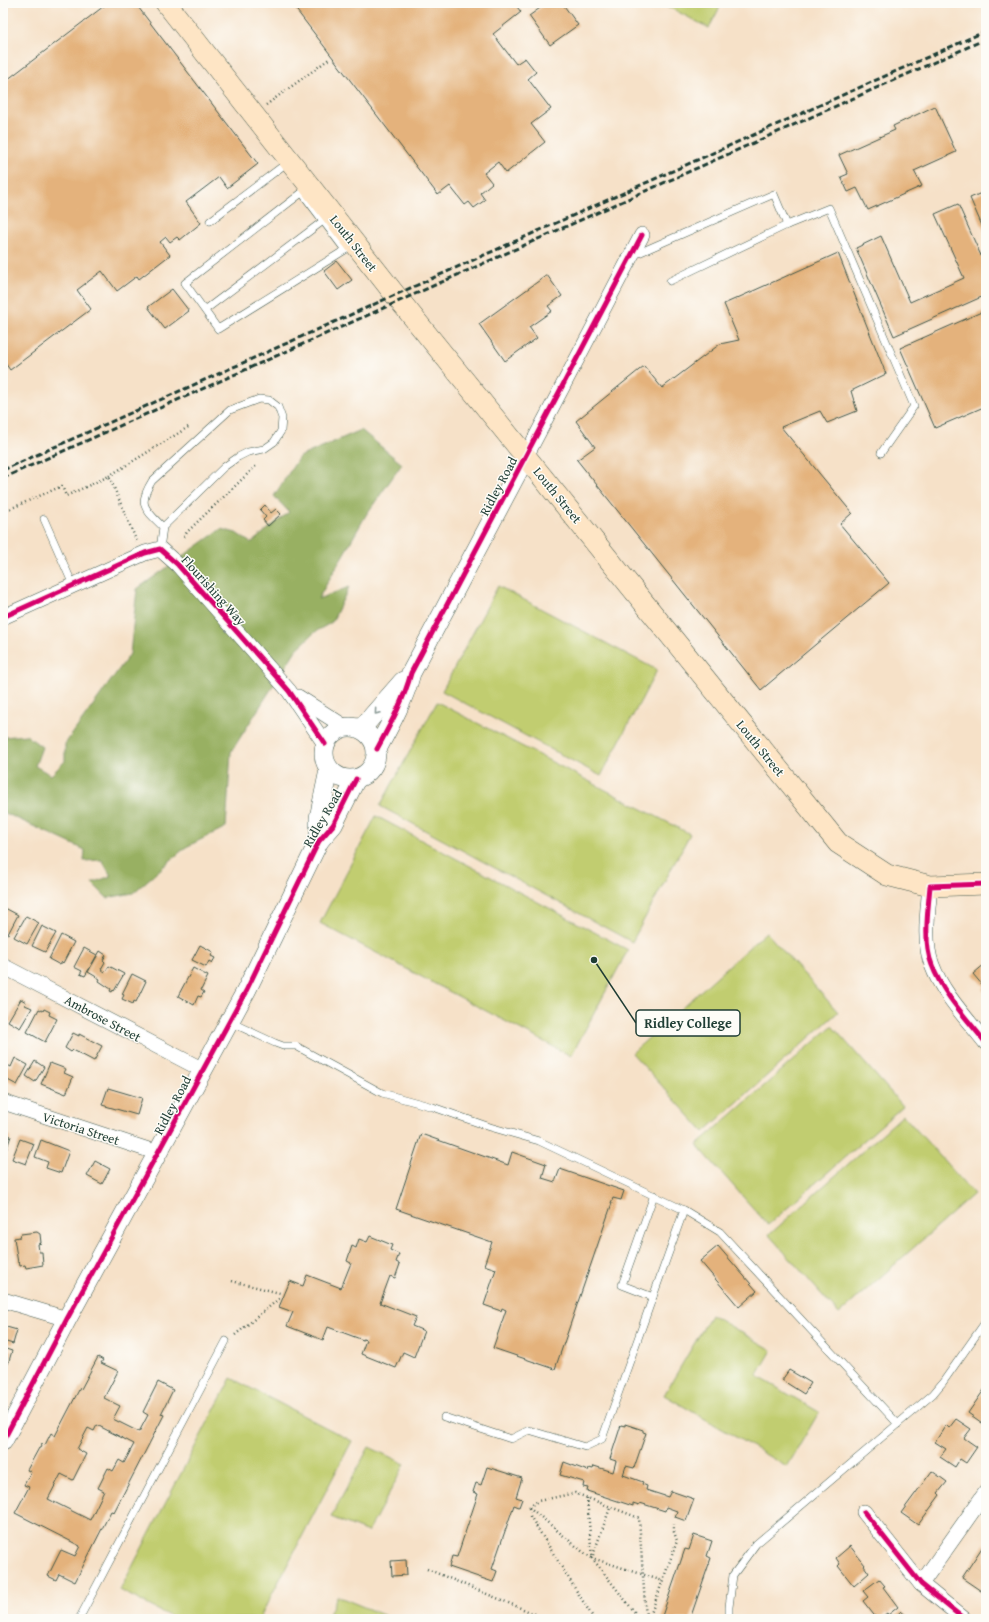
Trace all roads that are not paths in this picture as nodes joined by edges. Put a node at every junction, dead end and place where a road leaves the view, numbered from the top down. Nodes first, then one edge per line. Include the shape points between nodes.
1 (166, 3) edge
2 (290, 161) junction
3 (306, 190) junction
4 (210, 221) dead end
5 (323, 221) junction
6 (787, 225) junction
7 (642, 235) dead end
8 (349, 246) junction
9 (630, 257) junction
10 (670, 281) dead end
11 (205, 310) junction
12 (881, 453) dead end
13 (526, 456) junction
14 (44, 519) dead end
15 (163, 527) junction
16 (160, 549) junction
17 (73, 585) junction
18 (3, 616) edge
19 (411, 673) junction
20 (289, 691) junction
21 (353, 728) junction
22 (325, 744) junction
23 (377, 749) junction
24 (329, 770) junction
25 (356, 779) junction
26 (319, 841) junction
27 (986, 884) edge
28 (930, 886) junction
29 (3, 966) edge
30 (229, 1022) junction
31 (986, 1043) edge
32 (203, 1070) junction
33 (3, 1102) edge
34 (158, 1153) junction
35 (654, 1195) junction
36 (684, 1210) junction
37 (653, 1297) junction
38 (3, 1300) edge
39 (66, 1319) junction
40 (986, 1321) edge
41 (226, 1341) dead end
42 (444, 1417) dead end
43 (898, 1424) junction
44 (3, 1440) edge
45 (986, 1492) edge
46 (864, 1512) dead end
47 (921, 1584) junction
48 (79, 1619) edge
49 (729, 1619) edge
50 (964, 1619) edge

1 - 2 main road, Louth Street
2 - 3 main road, Louth Street
2 - 4 lane
3 - 5 lane
3 - 8 main road, Louth Street
3 - 11 lane via 185,283
5 - 8 lane
5 - 11 lane
6 - 9 lane via 774,194
6 - 10 lane
6 - 12 lane via 828,208 914,406
7 - 9 street, Ridley Road
8 - 11 lane via 218,329
8 - 13 main road, Louth Street
9 - 13 street, Ridley Road
13 - 19 street, Ridley Road
13 - 28 main road, Louth Street via 838,843 888,875
14 - 17 lane
15 - 15 lane via 224,467 238,457 264,449 274,442 281,431 282,418 278,407 269,400 259,399 230,410 152,481 145,492 144,502 146,510
15 - 16 lane
16 - 17 street via 145,553
16 - 20 street, Flourishing Way via 183,571
17 - 18 street
19 -> 21 street, Ridley Road
19 - 23 street, Ridley Road via 394,717
20 - 21 street, Flourishing Way
20 - 22 street, Flourishing Way
21 - 22 street via 337,730
21 - 23 street via 368,734
22 - 24 street via 325,762
23 - 25 street via 374,764 369,772
24 - 25 street via 344,779
24 - 26 street, Ridley Road via 319,818
25 - 26 street, Ridley Road via 333,825
26 - 30 street, Ridley Road
27 - 28 main road, Louth Street
28 - 31 street via 926,925 931,965
29 - 32 street, Ambrose Street
30 - 32 street, Ridley Road
30 - 35 lane via 283,1046 296,1046 382,1093 539,1141
32 - 34 street, Ridley Road
33 - 34 street, Victoria Street
34 - 39 street, Ridley Road
35 - 36 lane
35 - 37 lane via 622,1284
36 - 37 lane
36 - 43 lane via 720,1232
37 - 42 lane via 602,1439 585,1447 529,1430 511,1439
38 - 39 street
39 - 44 street, Ridley Road
40 - 43 lane via 933,1394
41 - 48 lane
43 - 49 lane via 756,1544 733,1575
45 - 47 street
46 - 47 street
47 - 50 street

